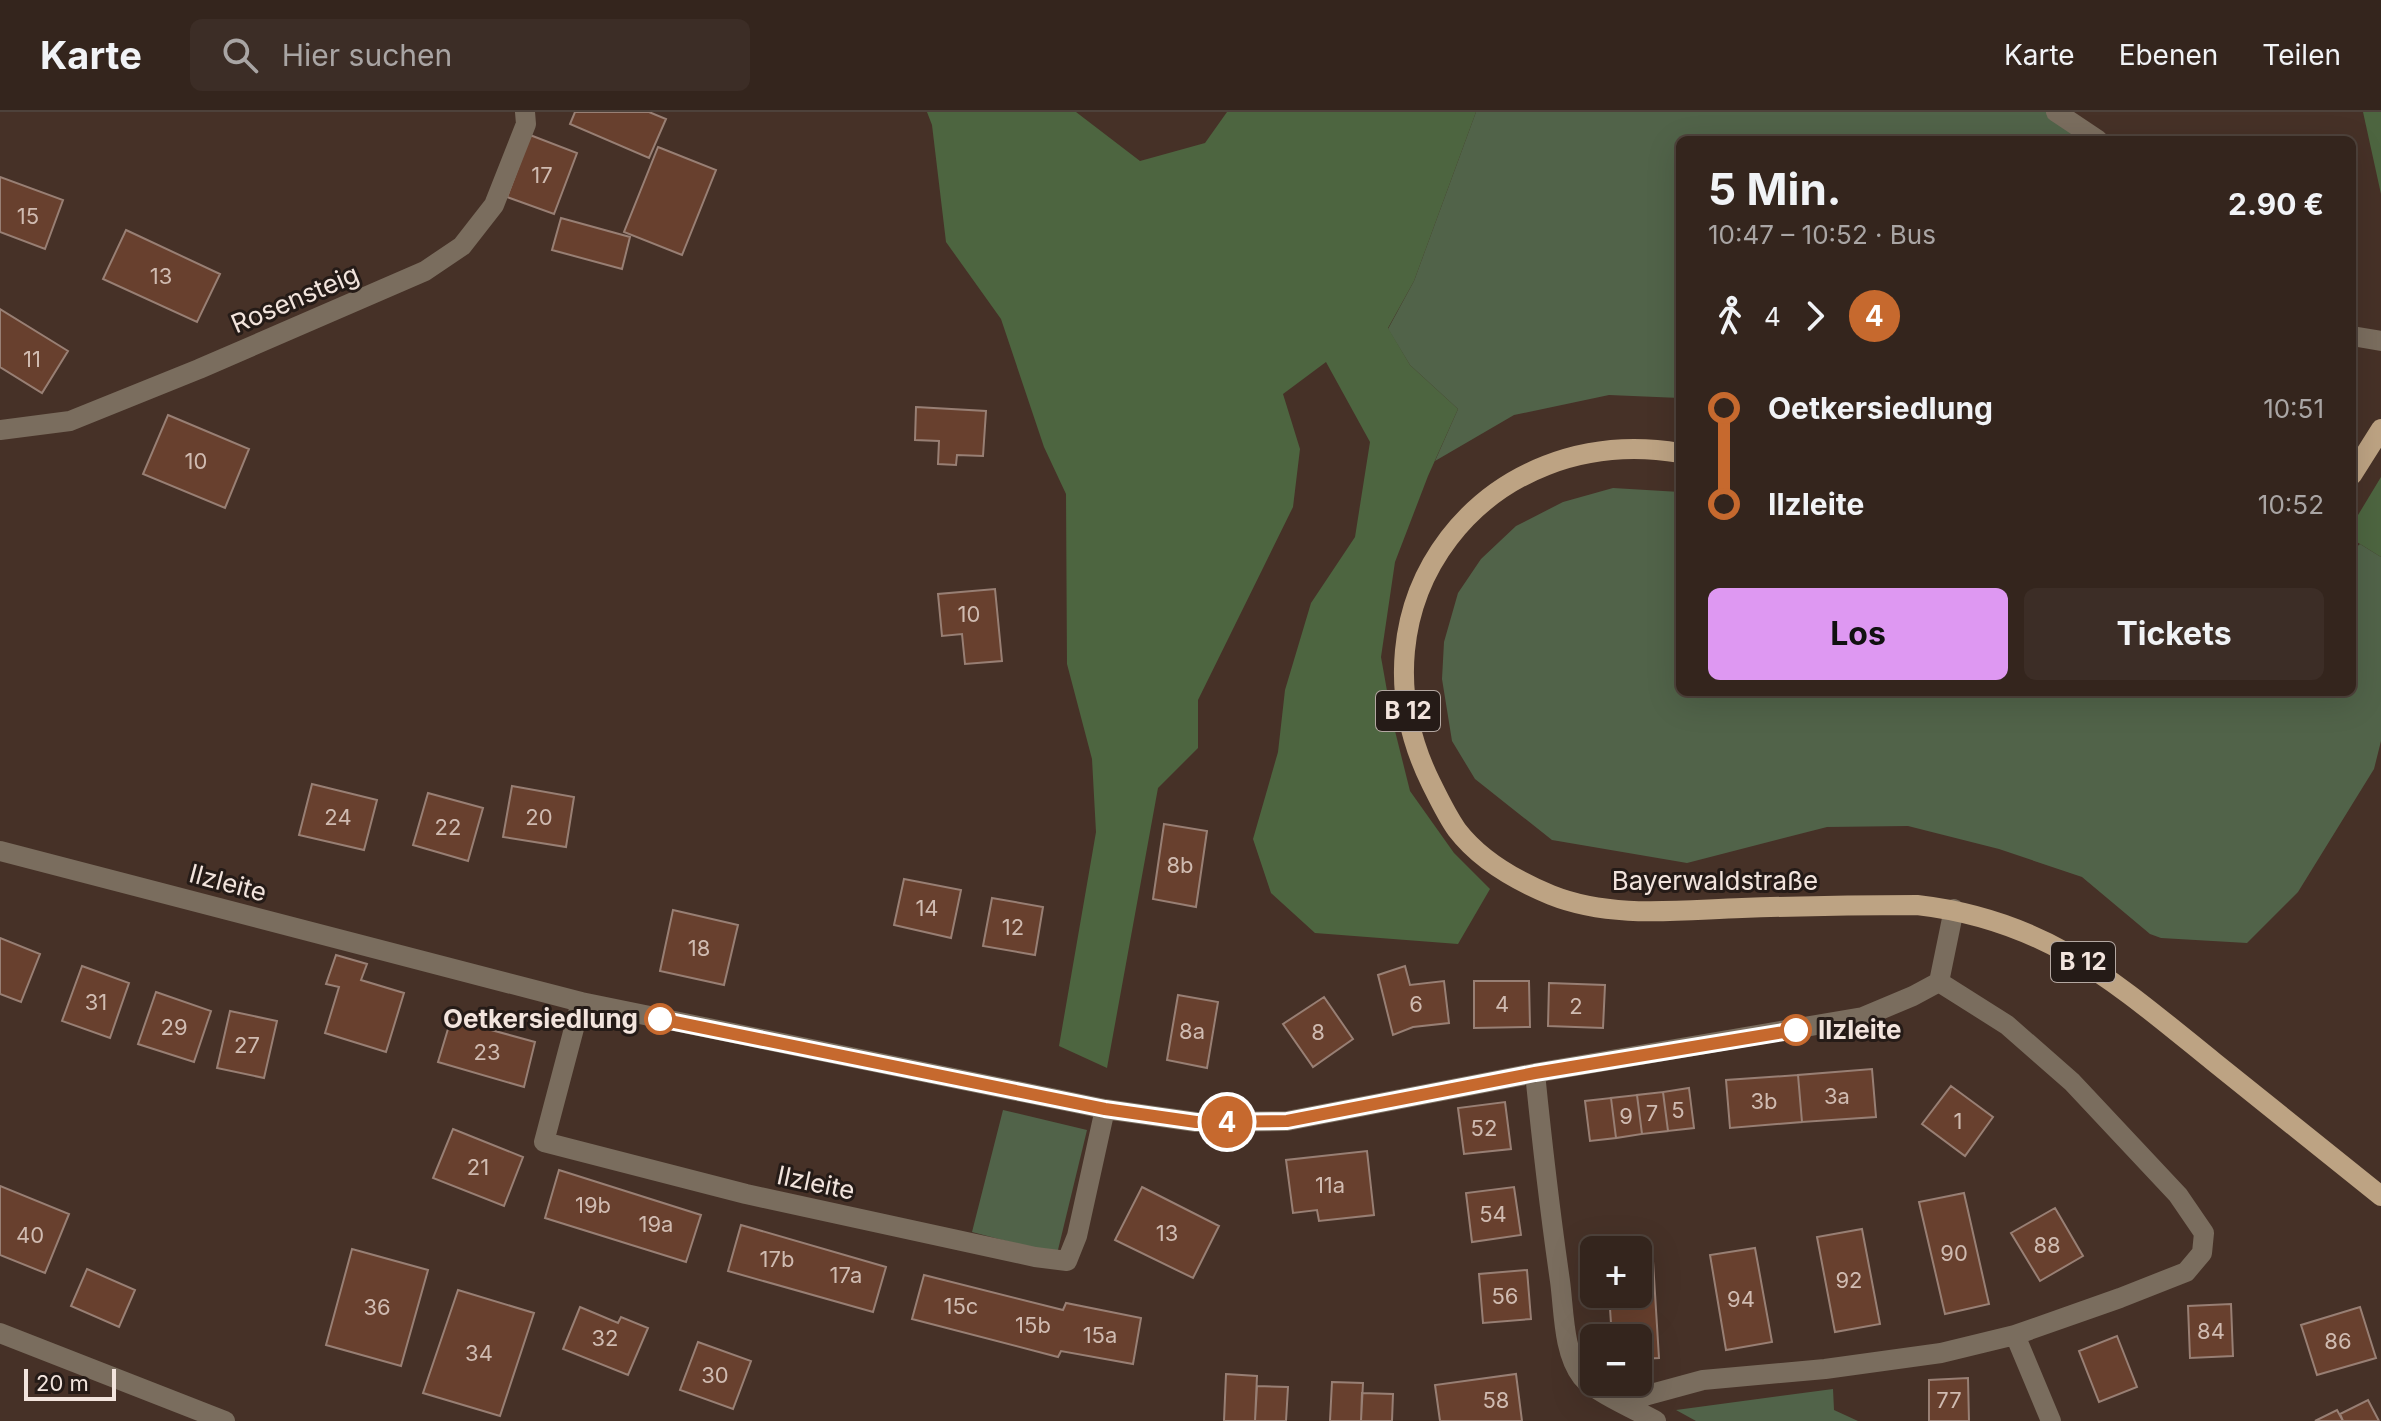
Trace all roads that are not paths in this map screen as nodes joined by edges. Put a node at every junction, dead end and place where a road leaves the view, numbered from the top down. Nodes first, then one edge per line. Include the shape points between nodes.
1 (525, 112) edge
2 (2056, 112) edge
3 (2092, 136) edge
4 (2356, 337) edge
5 (2381, 341) edge
6 (2381, 429) edge
7 (0, 430) edge
8 (1676, 452) edge
9 (2356, 469) edge
10 (0, 851) edge
11 (1954, 909) junction
12 (1939, 982) junction
13 (581, 1002) junction
14 (1535, 1073) junction
15 (1105, 1109) junction
16 (2381, 1196) edge
17 (0, 1333) edge
18 (2015, 1335) junction
19 (1622, 1402) junction
20 (225, 1421) edge
21 (1656, 1421) edge
22 (2051, 1421) edge

1 - 7 street, Rosensteig via 526,124 494,205 462,246 425,271 70,421
2 - 3 street
4 - 5 street
6 - 9 main road
8 - 11 main road, Bayerwaldstraße / B 12 via 1616,448 1563,458 1487,499 1433,559 1415,596 1406,632 1404,690 1423,768 1458,831 1517,880 1587,907 1640,912 1874,905
10 - 13 street, Ilzleite
11 - 12 street
11 - 16 main road, Bayerwaldstraße / B 12 via 2045,940 2118,985
12 - 14 street, Ilzleite via 1863,1017
12 - 18 street via 2007,1025 2072,1082 2178,1195 2204,1233 2202,1253 2186,1272
13 - 15 street, Ilzleite
13 - 15 street, Ilzleite via 544,1142 746,1194 1035,1257 1067,1261
14 - 15 street, Ilzleite via 1287,1121 1196,1122
14 - 19 street via 1568,1342 1583,1378
17 - 20 street
18 - 19 street via 1941,1353 1703,1380
18 - 22 street
19 - 21 street

